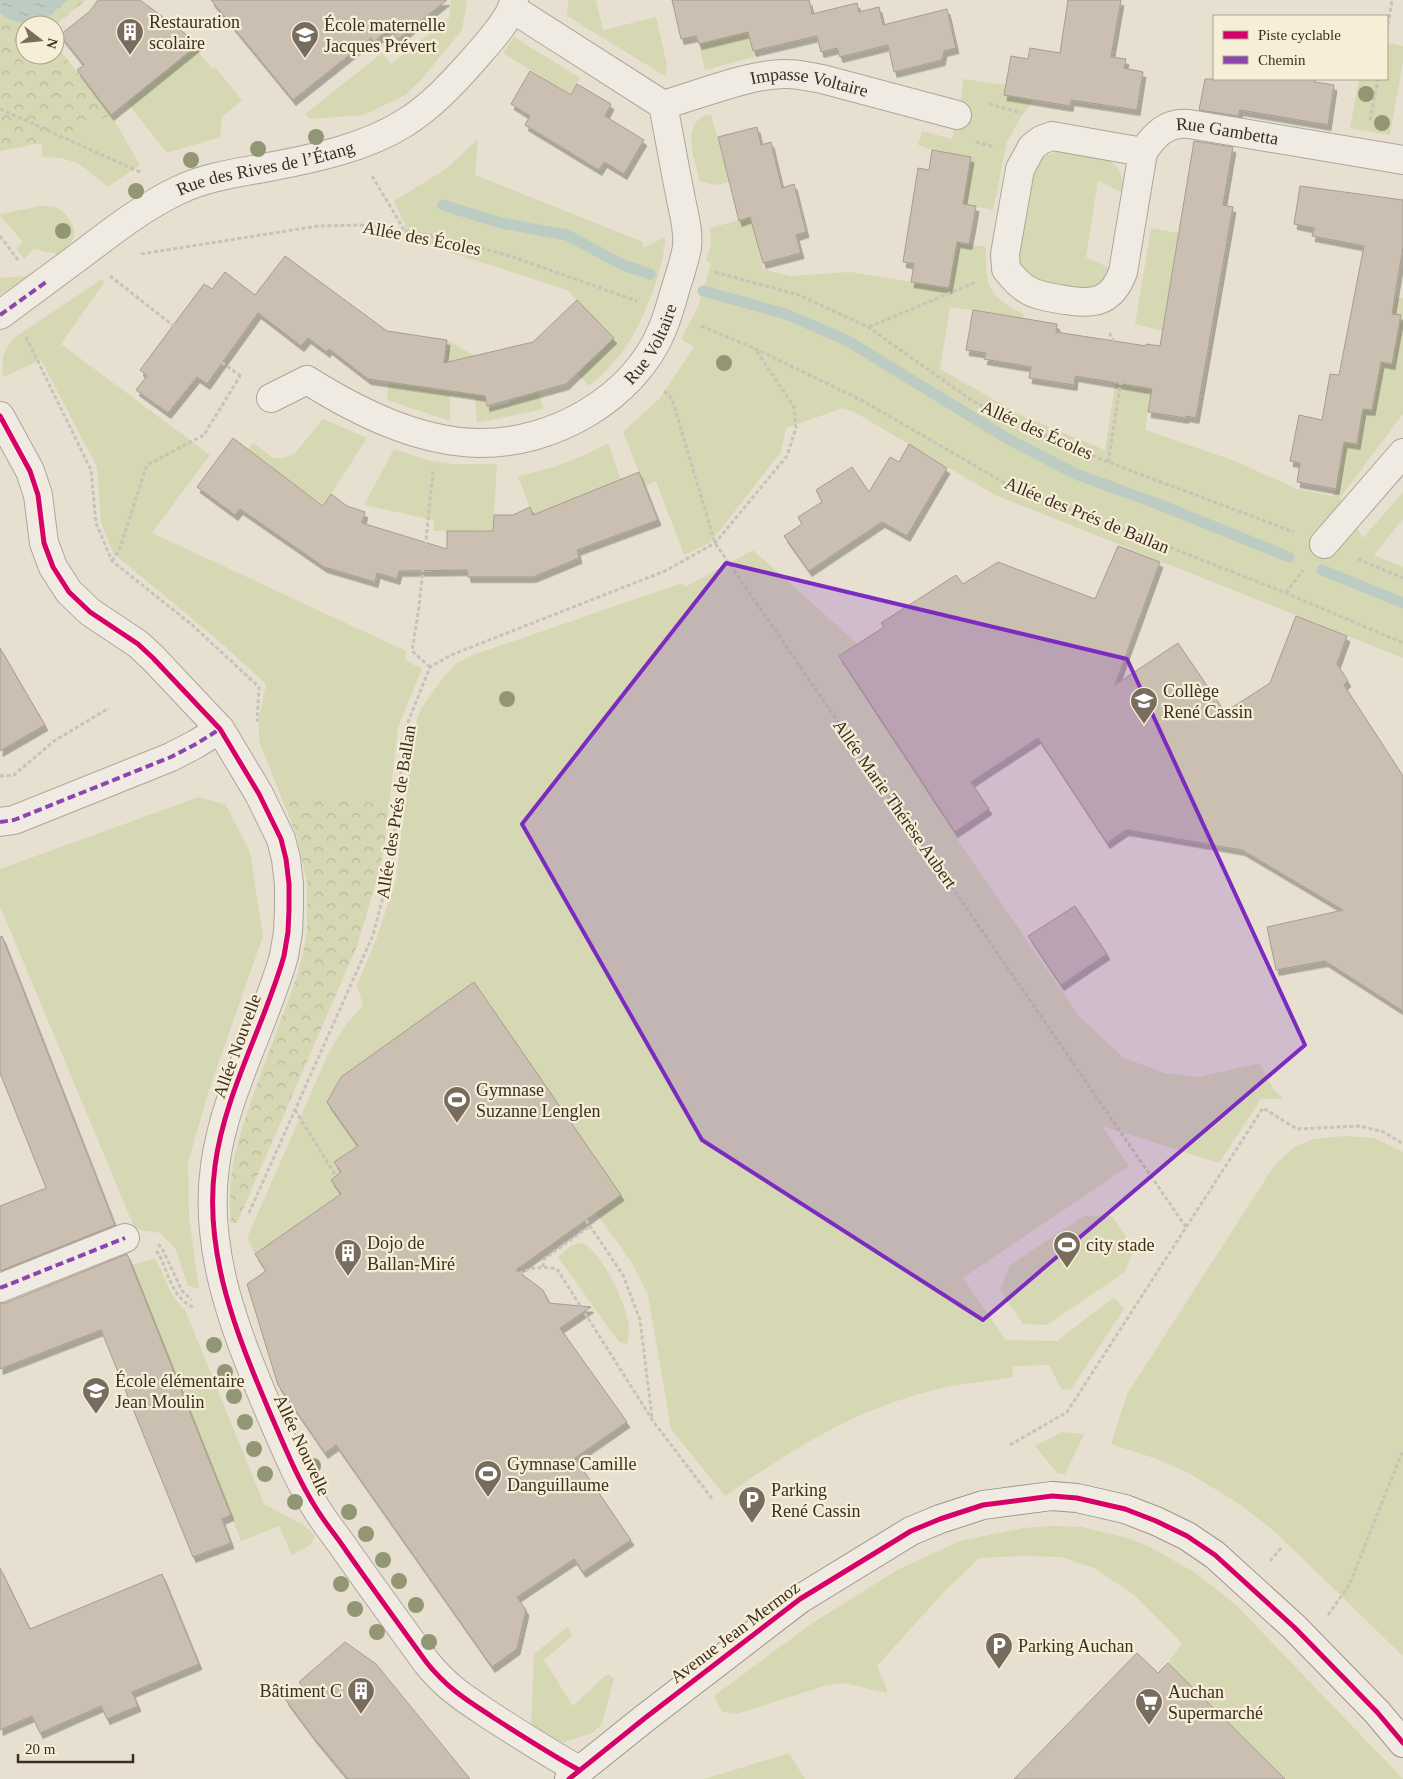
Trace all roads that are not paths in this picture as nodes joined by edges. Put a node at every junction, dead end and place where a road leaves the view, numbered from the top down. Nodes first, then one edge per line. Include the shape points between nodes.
1 (514, 4) edge
2 (663, 105) junction
3 (956, 115) road end
4 (1143, 152) junction
5 (1403, 160) edge
6 (0, 315) edge
7 (272, 398) road end
8 (0, 416) edge
9 (1403, 453) edge
10 (1324, 544) road end
11 (220, 729) junction
12 (0, 822) edge
13 (125, 1238) road end
14 (0, 1288) edge
15 (1403, 1743) edge
16 (574, 1775) edge

1 - 2 street
1 - 6 street, Rue des Rives de l’Étang via 484,47 445,91 404,124 353,147 201,181 180,189 118,227
2 - 3 street, Impasse Voltaire via 740,82 786,74 813,77
2 - 7 street, Rue Voltaire via 687,235 683,263 662,331 641,365 621,386 590,410 552,430 506,442 480,443 437,437 405,428 333,397 307,380
4 - 4 street via 1057,136 1036,144 1020,169 1006,254 1006,269 1019,285 1037,296 1083,303 1102,299 1112,292 1123,272
4 - 5 street, Rue Gambetta via 1160,131 1180,123
8 - 11 street, Allée Nouvelle via 30,471 38,495 44,543 53,567 69,592 90,612 138,644
9 - 10 street
11 - 12 street via 171,757 14,820
11 - 16 street, Allée Nouvelle via 259,794 281,839 289,884 288,932 279,972 228,1109 218,1147 212,1202 215,1308 316,1508 427,1663 452,1690
13 - 14 street
15 - 16 street, Avenue Jean Mermoz via 1294,1627 1215,1556 1187,1536 1125,1509 1052,1496 983,1505 911,1531 800,1599

